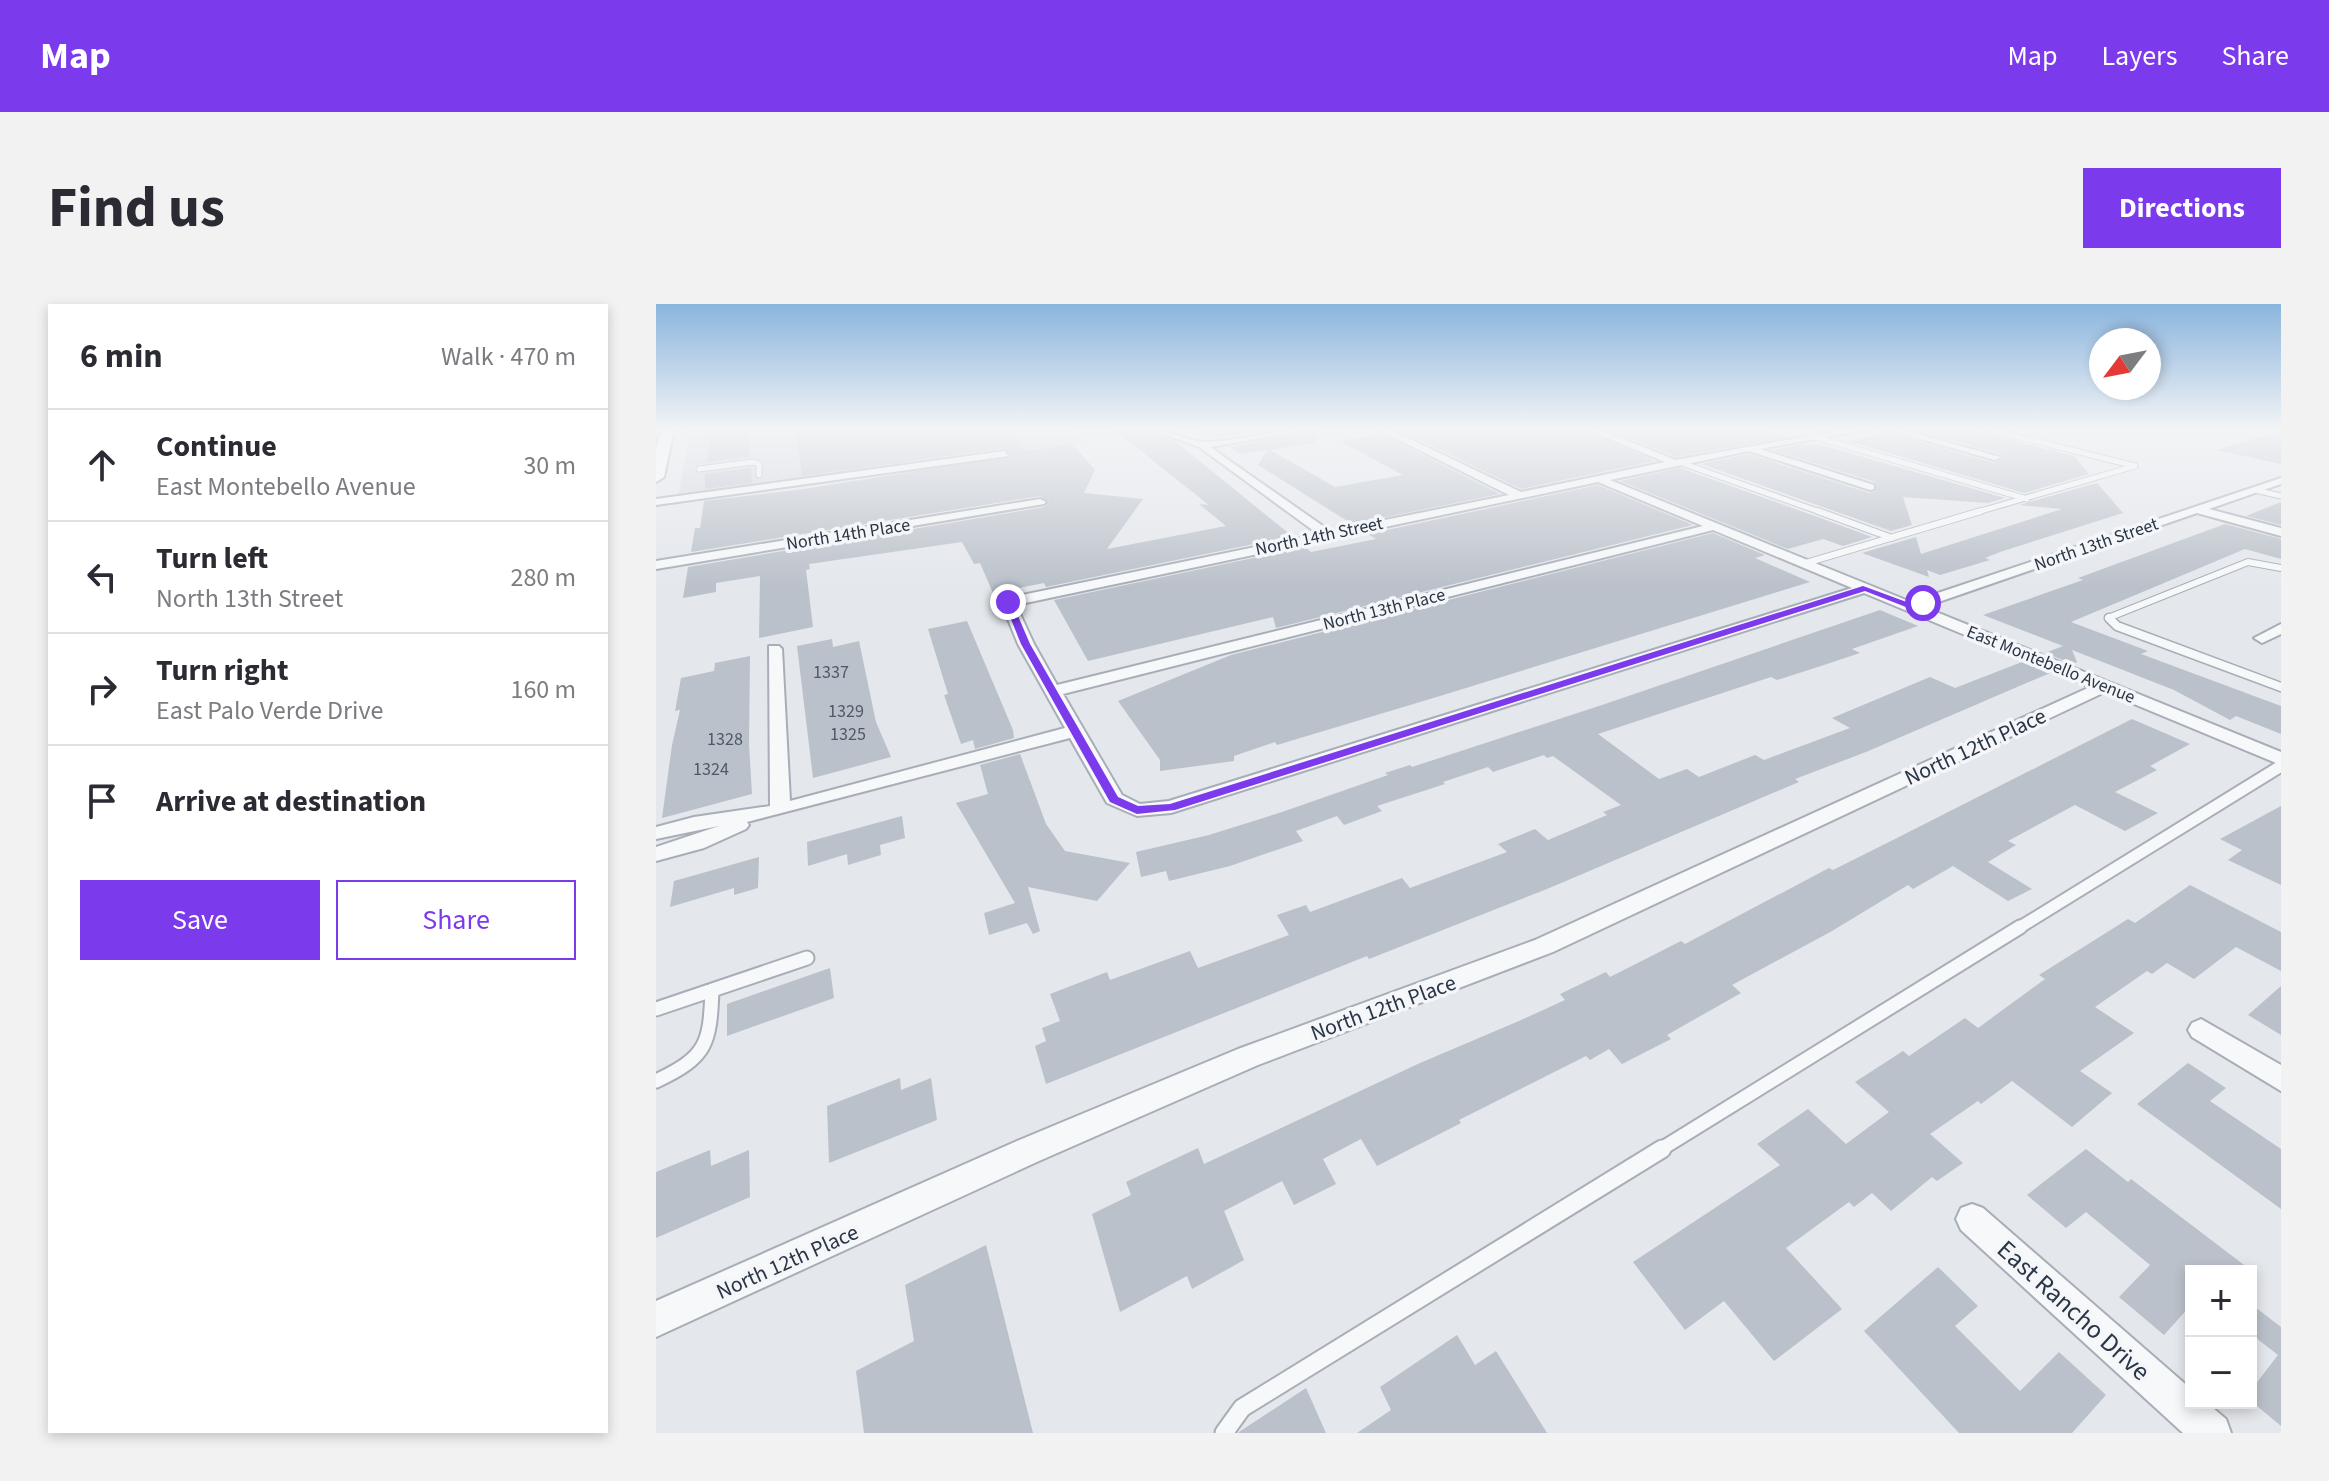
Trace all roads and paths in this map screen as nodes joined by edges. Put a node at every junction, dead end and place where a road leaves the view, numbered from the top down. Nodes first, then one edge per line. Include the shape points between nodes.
1 (804, 482) edge
2 (1253, 482) edge
3 (1491, 482) edge
4 (1586, 482) edge
5 (1606, 482) edge
6 (1731, 482) edge
7 (1854, 482) edge
8 (1969, 482) edge
9 (2084, 482) edge
10 (2279, 482) edge
11 (1870, 487) dead end
12 (2255, 490) junction
13 (1519, 495) junction
14 (2281, 496) edge
15 (2028, 499) junction
16 (656, 502) edge
17 (1040, 502) dead end
18 (2198, 510) junction
19 (1716, 526) junction
20 (2281, 532) edge
21 (1327, 535) junction
22 (1893, 538) junction
23 (1806, 563) junction
24 (656, 565) edge
25 (2281, 568) edge
26 (1865, 588) junction
27 (1911, 607) junction
28 (2281, 628) edge
29 (2281, 644) edge
30 (774, 649) dead end
31 (2105, 686) junction
32 (2281, 687) edge
33 (1053, 691) junction
34 (1075, 731) junction
35 (2281, 759) edge
36 (2281, 766) edge
37 (773, 811) junction
38 (656, 833) edge
39 (656, 854) edge
40 (807, 958) dead end
41 (712, 990) junction
42 (656, 1009) edge
43 (2201, 1030) dead end
44 (2281, 1079) edge
45 (656, 1081) edge
46 (1972, 1219) dead end
47 (656, 1319) edge
48 (1224, 1433) edge
49 (2212, 1433) edge

1 - 16 street
2 - 21 street
3 - 13 street
4 - 13 street, North 14th Street
5 - 19 street, East Montebello Avenue
6 - 22 lane
7 - 11 street
8 - 15 lane
9 - 15 lane
10 - 12 street, North 13th Street
12 - 14 lane
12 - 18 street, North 13th Street
13 - 21 street, North 14th Street
15 - 22 lane
17 - 24 street, North 14th Place
18 - 20 street
18 - 27 street, North 13th Street
19 - 23 street, East Montebello Avenue
19 - 33 street, North 13th Place
21 - 33 street, North 14th Street via 1008,602
22 - 23 lane
23 - 26 street, East Montebello Avenue
25 - 32 lane via 2248,562 2108,618 2117,626
26 - 27 street, East Montebello Avenue
26 - 34 street via 1171,807 1137,810 1114,799
27 - 31 street, East Montebello Avenue
28 - 29 street via 2262,638
30 - 37 street
31 - 35 street, East Montebello Avenue
31 - 47 street, North 12th Place via 1544,946 1248,1057
33 - 34 street
34 - 37 street
36 - 48 lane via 1242,1408
37 - 38 street
37 - 39 street
40 - 41 lane
41 - 42 lane
41 - 45 lane via 710,1033 702,1054 690,1066
43 - 44 street
46 - 49 street, East Rancho Drive

